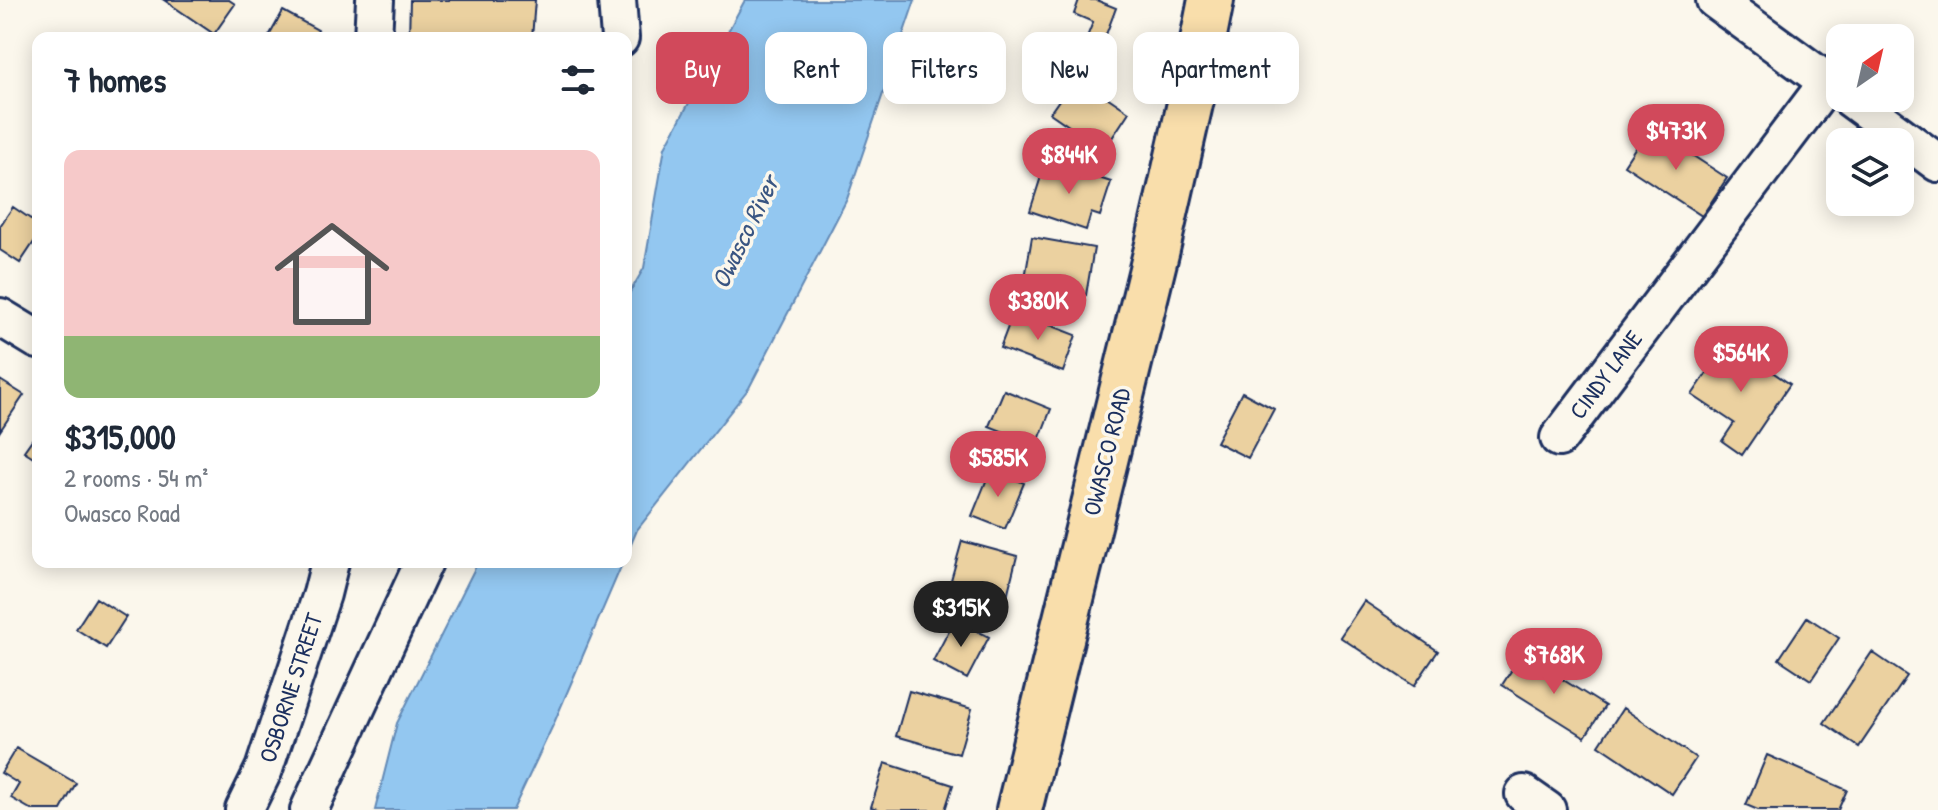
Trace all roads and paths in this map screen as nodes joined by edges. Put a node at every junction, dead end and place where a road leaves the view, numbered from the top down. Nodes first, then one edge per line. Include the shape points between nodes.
1 (617, 0) edge
2 (1211, 0) edge
3 (1715, 0) edge
4 (620, 32) edge
5 (1826, 80) edge
6 (1826, 107) edge
7 (1870, 112) edge
8 (1938, 163) edge
9 (0, 317) edge
10 (32, 336) edge
11 (1559, 438) dead end
12 (328, 568) edge
13 (421, 568) edge
14 (244, 810) edge
15 (309, 810) edge
16 (1019, 810) edge

1 - 4 street
2 - 16 main road, OWASCO ROAD via 1157,249
3 - 5 street
6 - 11 street, CINDY LANE
7 - 8 street
9 - 10 street
12 - 14 street, OSBORNE STREET via 264,769
13 - 15 street

